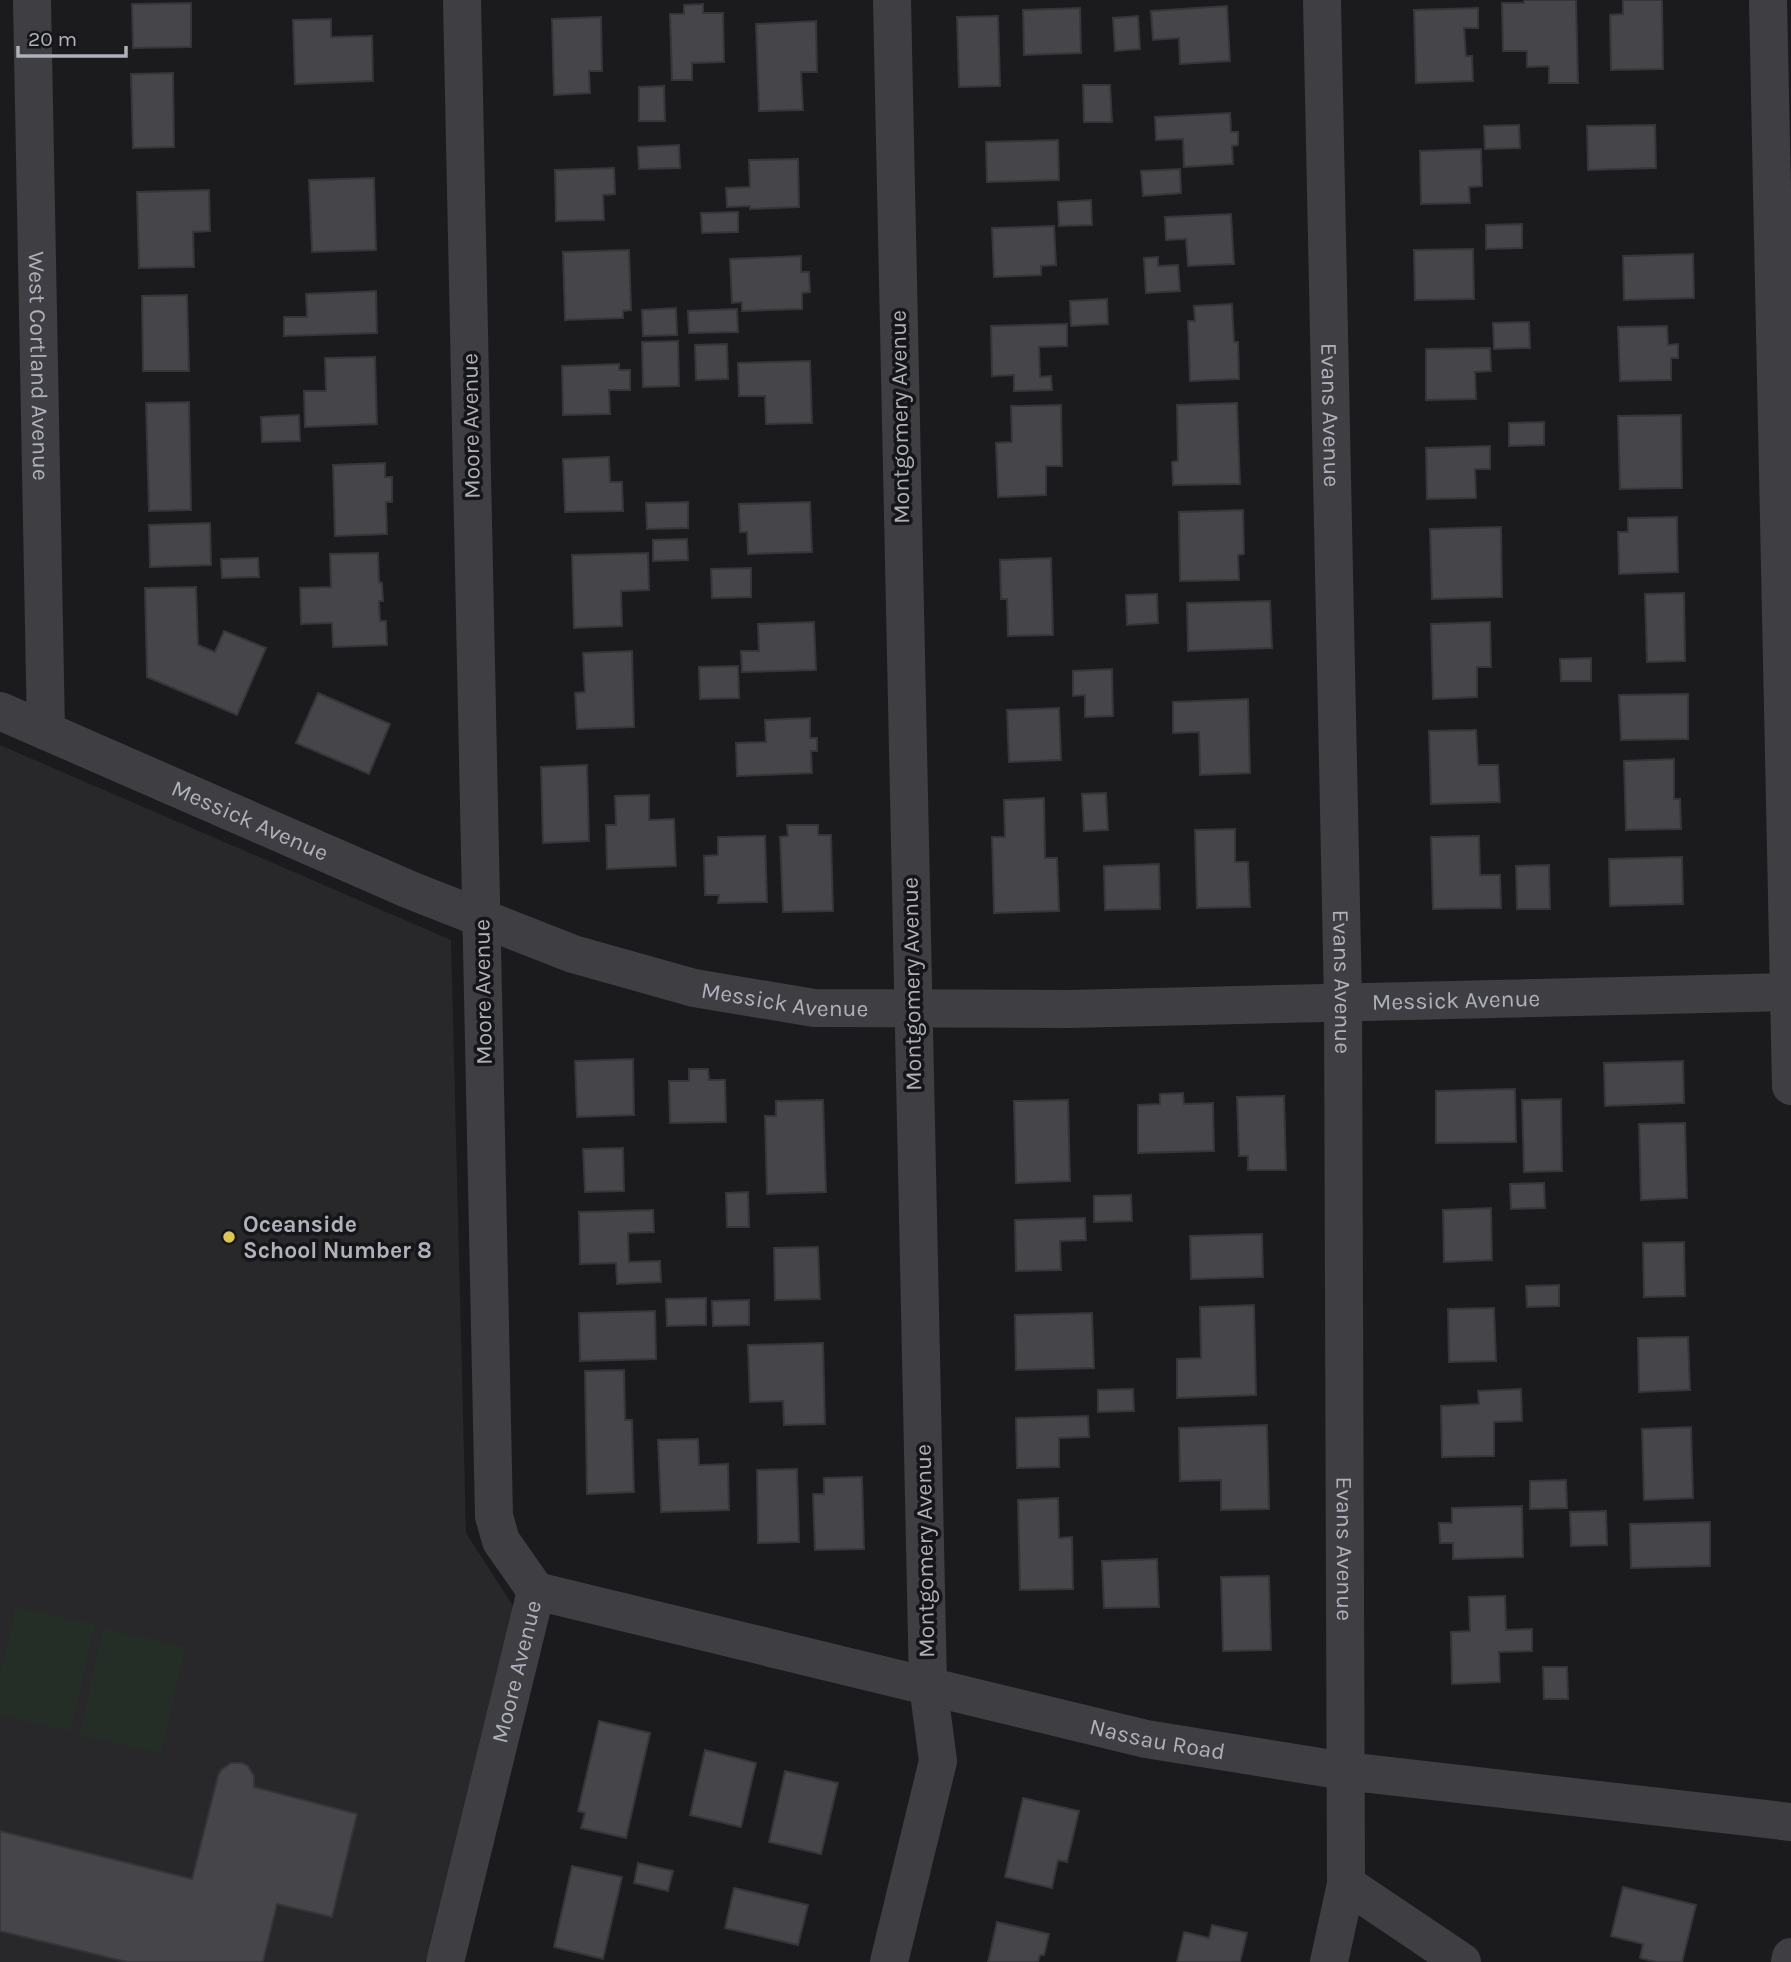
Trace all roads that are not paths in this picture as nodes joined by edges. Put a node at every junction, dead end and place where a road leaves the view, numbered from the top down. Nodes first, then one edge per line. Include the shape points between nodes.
1 (32, 0) edge
2 (462, 0) edge
3 (892, 0) edge
4 (1322, 0) edge
5 (1768, 0) edge
6 (0, 710) edge
7 (46, 731) junction
8 (481, 916) junction
9 (1790, 992) edge
10 (1343, 1001) junction
11 (913, 1010) junction
12 (1791, 1086) edge
13 (536, 1591) junction
14 (928, 1685) junction
15 (1345, 1772) junction
16 (1791, 1822) edge
17 (1346, 1884) junction
18 (445, 1962) edge
19 (888, 1962) edge
20 (1329, 1962) edge
21 (1462, 1962) edge

1 - 7 street, West Cortland Avenue
2 - 8 street, Moore Avenue
3 - 11 street, Montgomery Avenue
4 - 10 street, Evans Avenue
5 - 9 street
6 - 7 street, Messick Avenue
7 - 8 street, Messick Avenue via 410,890
8 - 11 street, Messick Avenue via 573,954 694,988 814,1007
8 - 13 street, Moore Avenue via 494,1516 501,1541
9 - 10 street, Messick Avenue
9 - 12 street
10 - 11 street, Messick Avenue
10 - 15 street, Evans Avenue
11 - 14 street, Montgomery Avenue
13 - 14 street, Nassau Road
13 - 18 street, Moore Avenue
14 - 15 street, Nassau Road via 1146,1739
14 - 19 street, Montgomery Avenue via 938,1761
15 - 16 street, Nassau Road
15 - 17 street, Evans Avenue
17 - 20 street, Evans Avenue
17 - 21 street

